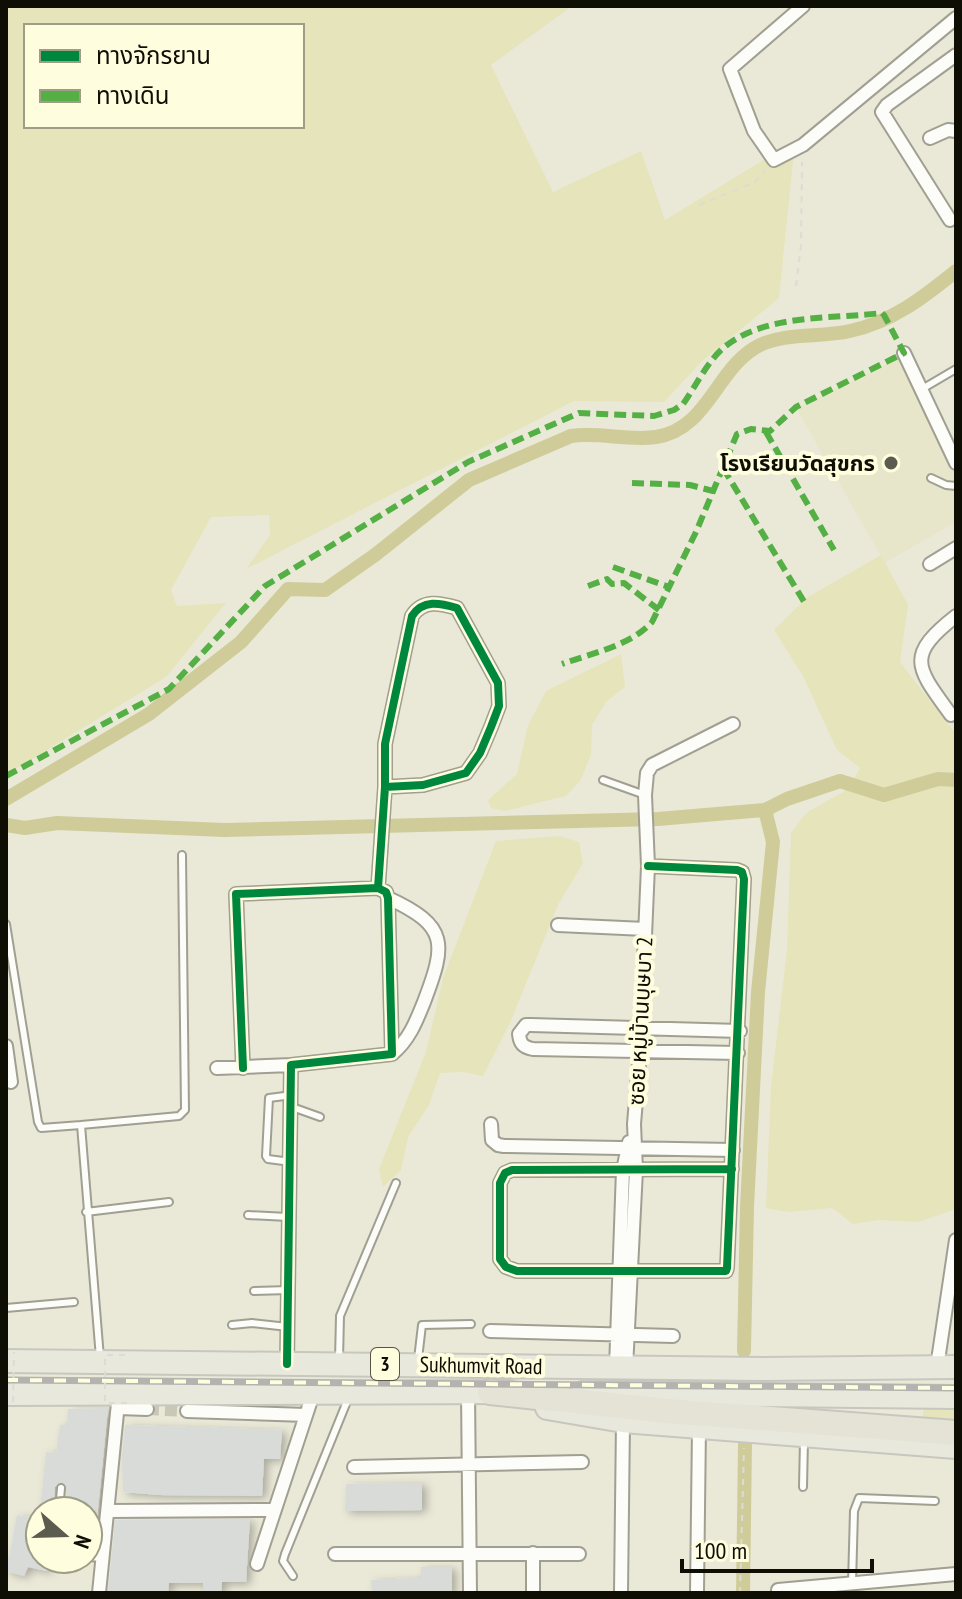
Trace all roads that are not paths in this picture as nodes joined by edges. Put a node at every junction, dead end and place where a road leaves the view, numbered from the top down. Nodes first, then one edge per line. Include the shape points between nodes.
1 (803, 6) edge
2 (956, 18) edge
3 (956, 55) edge
4 (956, 131) edge
5 (930, 138) dead end
6 (950, 220) dead end
7 (904, 353) dead end
8 (956, 369) edge
9 (922, 389) junction
10 (956, 463) edge
11 (931, 478) dead end
12 (956, 486) edge
13 (956, 548) edge
14 (930, 564) dead end
15 (956, 616) edge
16 (951, 715) dead end
17 (733, 724) dead end
18 (603, 780) dead end
19 (385, 787) junction
20 (645, 795) junction
21 (182, 855) dead end
22 (648, 866) junction
23 (378, 888) junction
24 (388, 898) junction
25 (6, 924) edge
26 (558, 925) dead end
27 (645, 929) junction
28 (640, 1029) junction
29 (740, 1031) junction
30 (6, 1046) edge
31 (640, 1052) junction
32 (738, 1053) junction
33 (392, 1054) junction
34 (291, 1065) junction
35 (217, 1068) dead end
36 (243, 1068) junction
37 (11, 1082) dead end
38 (292, 1101) junction
39 (320, 1117) dead end
40 (491, 1124) dead end
41 (81, 1125) junction
42 (631, 1149) junction
43 (733, 1150) junction
44 (291, 1162) junction
45 (732, 1169) junction
46 (629, 1170) junction
47 (396, 1183) dead end
48 (169, 1202) dead end
49 (86, 1212) junction
50 (248, 1215) dead end
51 (290, 1217) junction
52 (956, 1240) edge
53 (625, 1269) junction
54 (289, 1290) junction
55 (254, 1291) dead end
56 (74, 1302) dead end
57 (6, 1308) edge
58 (471, 1324) dead end
59 (232, 1325) dead end
60 (288, 1327) junction
61 (490, 1331) dead end
62 (622, 1335) junction
63 (673, 1336) dead end
64 (10, 1357) edge
65 (101, 1363) junction
66 (339, 1363) junction
67 (287, 1364) junction
68 (418, 1364) junction
69 (947, 1367) edge
70 (621, 1368) junction
71 (314, 1391) junction
72 (351, 1391) junction
73 (419, 1392) junction
74 (477, 1392) junction
75 (956, 1397) edge
76 (8, 1398) edge
77 (121, 1401) junction
78 (147, 1409) tunnel mouth
79 (187, 1411) tunnel mouth
80 (306, 1415) junction
81 (623, 1421) junction
82 (699, 1427) junction
83 (956, 1433) edge
84 (804, 1436) junction
85 (956, 1447) edge
86 (582, 1462) dead end
87 (469, 1465) junction
88 (354, 1467) dead end
89 (803, 1487) dead end
90 (61, 1488) dead end
91 (60, 1495) edge
92 (935, 1501) dead end
93 (274, 1510) junction
94 (108, 1511) junction
95 (104, 1549) edge
96 (471, 1553) junction
97 (533, 1553) junction
98 (335, 1554) dead end
99 (579, 1554) dead end
100 (257, 1564) dead end
101 (956, 1574) edge
102 (293, 1576) dead end
103 (860, 1586) edge
104 (778, 1590) dead end
105 (470, 1593) edge
106 (533, 1593) edge
107 (621, 1593) edge
108 (697, 1593) edge

1 - 2 street via 730,69 754,131 774,160 803,145
3 - 6 street via 882,112
4 - 5 street
7 - 9 street
8 - 9 lane
9 - 10 street
11 - 12 lane
13 - 14 street
15 - 16 street via 928,639 921,658 932,688
17 - 20 street, ซอย หมู่บ้านบุษบา 2 via 652,765
18 - 20 lane
19 - 19 street via 385,744 412,616 434,603 457,608 498,683 499,706 491,727 466,773 423,785
19 - 23 street
20 - 22 street, ซอย หมู่บ้านบุษบา 2
21 - 41 lane via 185,1110 179,1116
22 - 27 street, ซอย หมู่บ้านบุษบา 2
22 - 29 street via 742,872
23 - 24 street
23 - 36 street via 236,894
24 - 33 street
24 - 33 street via 417,911 439,947 438,965 415,1026
25 - 41 lane via 38,1122 48,1129
26 - 27 street
27 - 28 street, ซอย หมู่บ้านบุษบา 2
28 - 29 street
28 - 31 street, ซอย หมู่บ้านบุษบา 2
28 - 31 street via 526,1025 519,1034 525,1048
29 - 32 street
30 - 37 street
31 - 32 street
31 - 42 street, ซอย หมู่บ้านบุษบา 2
32 - 43 street
33 - 34 street
34 - 36 street
34 - 38 street
35 - 36 street
38 - 39 lane
38 - 44 street
38 - 44 lane via 269,1098 266,1156
40 - 42 street via 492,1140 498,1145
41 - 49 lane
42 - 43 street
42 - 46 street, ซอย หมู่บ้านบุษบา 2
43 - 45 street
44 - 51 street
45 - 46 street
45 - 53 street via 726,1271
46 - 53 street, ซอย หมู่บ้านบุษบา 2
46 - 53 street via 512,1170 500,1183 500,1259 506,1267
47 - 66 lane via 340,1316
48 - 49 lane
49 - 65 lane via 90,1300
50 - 51 lane
51 - 54 street
52 - 69 street
53 - 62 street, ซอย หมู่บ้านบุษบา 2
54 - 55 lane
54 - 60 street
56 - 57 lane
58 - 68 lane via 422,1325
59 - 60 lane
60 - 67 street
61 - 62 street
62 - 63 street
62 - 70 street, ซอย หมู่บ้านบุษบา 2
64 - 65 highway, Sukhumvit Road / 3
65 - 67 highway, Sukhumvit Road / 3
66 - 67 highway, Sukhumvit Road / 3
66 - 68 highway, Sukhumvit Road / 3
68 - 70 highway, Sukhumvit Road / 3
68 - 73 highway
69 - 70 highway, Sukhumvit Road / 3
71 - 72 highway, Sukhumvit Road / 3
71 - 77 highway, Sukhumvit Road / 3
71 - 80 street
72 - 73 highway, Sukhumvit Road / 3
72 - 102 lane via 283,1561
73 - 74 highway, Sukhumvit Road / 3
74 - 75 highway, Sukhumvit Road / 3
74 - 81 highway
74 - 83 highway
74 - 87 street
76 - 77 highway, Sukhumvit Road / 3
77 - 78 street
77 - 94 street
79 - 80 street
80 - 93 street
81 - 82 highway
81 - 107 street
82 - 84 highway
82 - 108 street
84 - 85 highway
84 - 89 lane
86 - 87 street
87 - 88 street
87 - 96 street
90 - 91 lane
92 - 103 lane via 859,1498 854,1511
93 - 94 street
93 - 100 street
94 - 95 street
96 - 97 street
96 - 98 street
96 - 105 street
97 - 99 street
97 - 106 street
101 - 103 street
103 - 104 street

